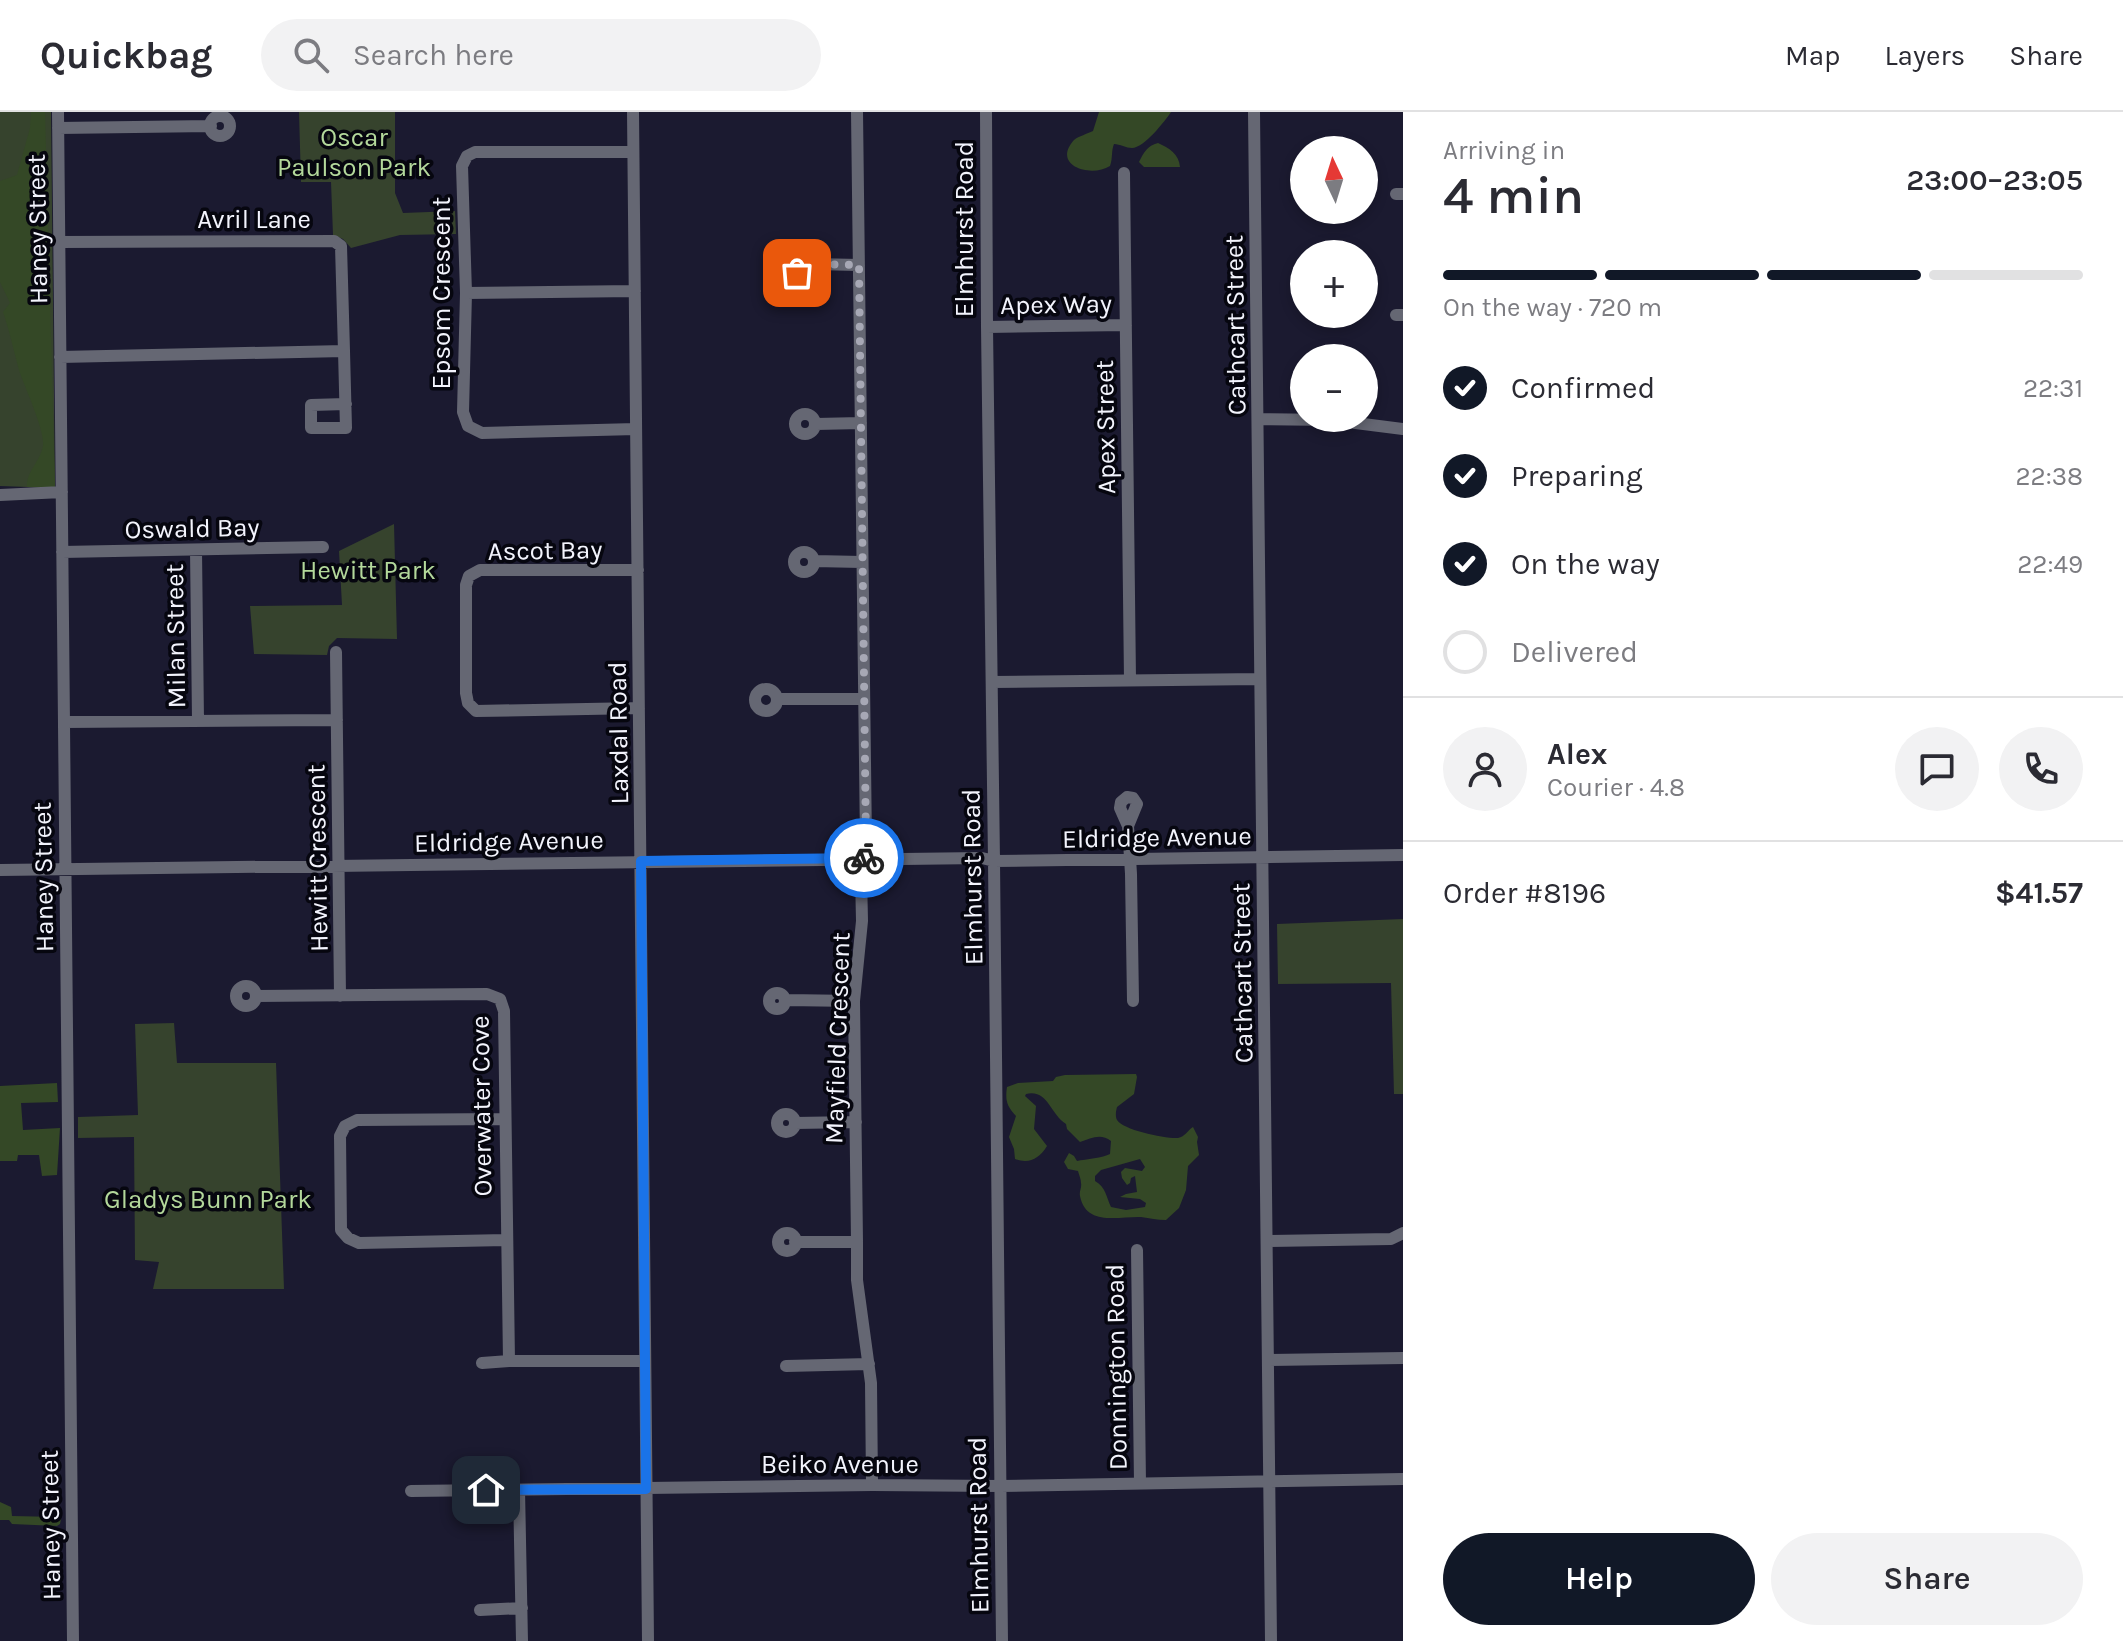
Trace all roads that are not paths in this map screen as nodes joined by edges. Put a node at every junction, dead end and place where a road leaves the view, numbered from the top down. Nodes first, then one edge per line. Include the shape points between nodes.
1 (58, 112) edge
2 (633, 112) edge
3 (857, 112) edge
4 (986, 112) edge
5 (1254, 112) edge
6 (211, 126) dead end
7 (58, 128) junction
8 (633, 152) junction
9 (1124, 173) dead end
10 (59, 242) junction
11 (813, 264) dead end
12 (859, 265) junction
13 (635, 291) junction
14 (466, 293) junction
15 (1126, 325) junction
16 (987, 327) junction
17 (344, 351) junction
18 (60, 357) junction
19 (346, 404) dead end
20 (1258, 419) junction
21 (861, 423) junction
22 (816, 424) dead end
23 (636, 429) junction
24 (1403, 429) edge
25 (62, 492) junction
26 (0, 495) edge
27 (323, 547) dead end
28 (196, 550) junction
29 (62, 552) junction
30 (814, 561) dead end
31 (862, 562) junction
32 (638, 570) junction
33 (336, 652) dead end
34 (1260, 679) junction
35 (1130, 680) junction
36 (992, 682) junction
37 (778, 699) dead end
38 (863, 699) junction
39 (639, 708) junction
40 (337, 720) junction
41 (198, 721) junction
42 (64, 722) junction
43 (1128, 826) dead end
44 (1403, 855) edge
45 (1262, 857) junction
46 (1131, 858) junction
47 (864, 859) junction
48 (641, 861) junction
49 (994, 861) junction
50 (340, 866) junction
51 (65, 869) junction
52 (0, 870) edge
53 (256, 996) dead end
54 (340, 996) junction
55 (786, 1000) dead end
56 (854, 1001) junction
57 (1133, 1001) dead end
58 (505, 1119) junction
59 (856, 1122) junction
60 (795, 1123) dead end
61 (1403, 1233) edge
62 (506, 1240) junction
63 (1267, 1241) junction
64 (795, 1242) dead end
65 (857, 1242) junction
66 (1137, 1250) dead end
67 (1403, 1358) edge
68 (1268, 1360) junction
69 (509, 1361) junction
70 (645, 1361) junction
71 (482, 1363) dead end
72 (869, 1364) junction
73 (786, 1366) dead end
74 (1403, 1479) edge
75 (1269, 1481) junction
76 (1140, 1483) junction
77 (872, 1485) junction
78 (1000, 1486) junction
79 (646, 1489) junction
80 (519, 1490) junction
81 (411, 1491) dead end
82 (522, 1608) junction
83 (480, 1610) dead end
84 (73, 1641) edge
85 (522, 1641) edge
86 (648, 1641) edge
87 (1002, 1641) edge
88 (1271, 1641) edge

1 - 7 street, Haney Street
2 - 8 street, Laxdal Road
3 - 12 street, Mayfield Crescent
4 - 16 street, Elmhurst Road
5 - 20 street, Cathcart Street
6 - 7 street
7 - 10 street, Haney Street
8 - 13 street, Laxdal Road
8 - 14 street, Epsom Crescent via 467,156 462,166
9 - 15 street, Apex Street
10 - 17 street, Avril Lane via 334,241 341,246
10 - 18 street, Haney Street
11 - 12 street
12 - 21 street, Mayfield Crescent
13 - 14 street
13 - 23 street, Laxdal Road
14 - 23 street, Epsom Crescent via 463,412 468,426 482,433
15 - 16 street, Apex Way
15 - 35 street, Apex Street
16 - 36 street, Elmhurst Road
17 - 18 street
17 - 19 street, Avril Lane
18 - 25 street, Haney Street
20 - 24 street via 1332,420
20 - 34 street, Cathcart Street
21 - 22 street
21 - 31 street, Mayfield Crescent
23 - 32 street, Laxdal Road
25 - 26 street
25 - 29 street, Haney Street
27 - 28 street, Oswald Bay
28 - 29 street, Oswald Bay
28 - 41 street, Milan Street
29 - 42 street, Haney Street
30 - 31 street
31 - 38 street, Mayfield Crescent
32 - 39 street, Laxdal Road
32 - 39 street, Ascot Bay via 480,570 469,576 466,680 468,703 476,711
33 - 40 street, Hewitt Crescent
34 - 35 street
34 - 45 street, Cathcart Street
35 - 36 street
36 - 49 street, Elmhurst Road
37 - 38 street
38 - 47 street, Mayfield Crescent
39 - 48 street, Laxdal Road
40 - 41 street
40 - 50 street, Hewitt Crescent
41 - 42 street
42 - 51 street, Haney Street
43 - 46 street
44 - 45 street, Eldridge Avenue
45 - 46 street, Eldridge Avenue
45 - 63 street, Cathcart Street
46 - 49 street, Eldridge Avenue
46 - 57 street
47 - 48 street, Eldridge Avenue
47 - 49 street, Eldridge Avenue
47 - 56 street, Mayfield Crescent
48 - 50 street, Eldridge Avenue
48 - 70 street, Laxdal Road
49 - 78 street, Elmhurst Road
50 - 51 street, Eldridge Avenue
50 - 54 street, Hewitt Crescent
51 - 52 street, Eldridge Avenue
51 - 84 street, Haney Street
53 - 54 street, Overwater Cove
54 - 58 street, Overwater Cove via 487,994 500,999
55 - 56 street
56 - 59 street, Mayfield Crescent
58 - 62 street, Overwater Cove
58 - 62 street via 357,1120 340,1136 341,1230 348,1238 359,1243
59 - 60 street
59 - 65 street, Mayfield Crescent
61 - 63 street via 1391,1239
62 - 69 street, Overwater Cove
63 - 68 street, Cathcart Street
64 - 65 street
65 - 72 street, Mayfield Crescent
66 - 76 street, Donnington Road
67 - 68 street
68 - 75 street, Cathcart Street
69 - 70 street
69 - 71 street
70 - 79 street, Laxdal Road
72 - 73 street
72 - 77 street, Mayfield Crescent
74 - 75 street, Beiko Avenue
75 - 76 street, Beiko Avenue
75 - 88 street, Cathcart Street
76 - 78 street, Beiko Avenue
77 - 78 street, Beiko Avenue
77 - 79 street, Beiko Avenue
78 - 87 street, Elmhurst Road
79 - 80 street, Beiko Avenue
79 - 86 street, Laxdal Road
80 - 81 street, Beiko Avenue
80 - 82 street
82 - 83 street
82 - 85 street

